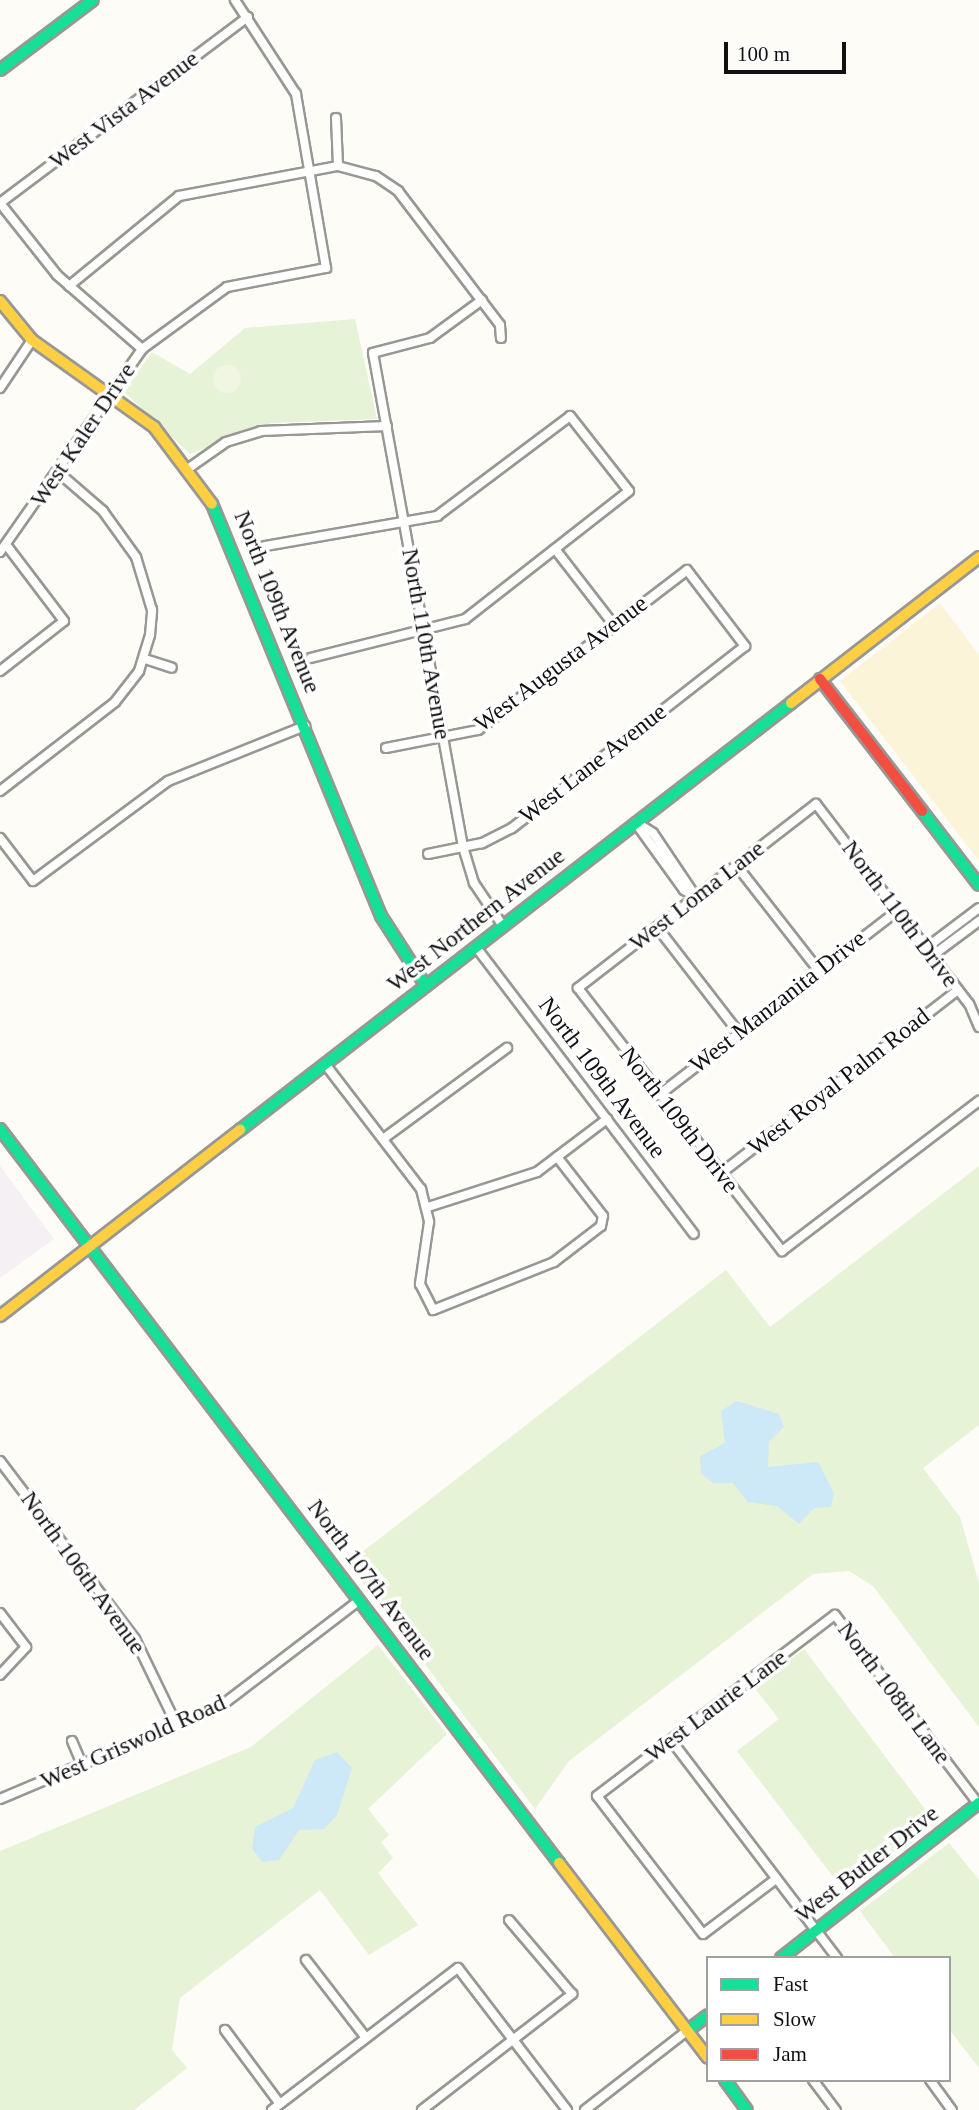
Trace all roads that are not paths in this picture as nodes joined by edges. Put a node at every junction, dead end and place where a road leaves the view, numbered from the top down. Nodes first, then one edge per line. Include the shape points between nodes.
1 (93, 0) edge
2 (235, 0) edge
3 (248, 17) junction
4 (0, 70) edge
5 (336, 118) dead end
6 (338, 166) junction
7 (308, 170) junction
8 (0, 203) edge
9 (69, 286) junction
10 (482, 300) junction
11 (0, 301) edge
12 (501, 338) dead end
13 (32, 340) junction
14 (142, 349) junction
15 (0, 388) edge
16 (109, 392) junction
17 (387, 426) junction
18 (189, 467) junction
19 (58, 472) junction
20 (405, 526) junction
21 (265, 546) dead end
22 (3, 549) edge
23 (555, 549) junction
24 (979, 557) edge
25 (614, 625) junction
26 (424, 633) junction
27 (744, 646) joint
28 (311, 658) dead end
29 (145, 659) junction
30 (172, 668) dead end
31 (0, 671) edge
32 (820, 679) junction
33 (305, 726) junction
34 (443, 740) junction
35 (386, 748) dead end
36 (0, 791) edge
37 (816, 804) joint
38 (636, 822) junction
39 (0, 838) edge
40 (463, 847) junction
41 (428, 854) dead end
42 (737, 866) junction
43 (979, 885) edge
44 (696, 897) junction
45 (979, 908) edge
46 (898, 910) junction
47 (979, 921) edge
48 (503, 926) junction
49 (657, 927) junction
50 (477, 947) junction
51 (926, 948) junction
52 (932, 956) junction
53 (819, 971) junction
54 (426, 986) junction
55 (578, 988) joint
56 (958, 990) junction
57 (979, 1027) edge
58 (739, 1033) junction
59 (506, 1048) dead end
60 (325, 1064) junction
61 (659, 1095) junction
62 (979, 1101) edge
63 (607, 1119) junction
64 (0, 1129) edge
65 (383, 1139) junction
66 (558, 1157) junction
67 (720, 1174) junction
68 (428, 1207) junction
69 (694, 1234) dead end
70 (89, 1246) junction
71 (0, 1316) edge
72 (0, 1461) edge
73 (360, 1600) junction
74 (0, 1614) edge
75 (835, 1615) joint
76 (0, 1675) edge
77 (177, 1726) junction
78 (72, 1741) dead end
79 (671, 1741) junction
80 (82, 1765) junction
81 (0, 1799) edge
82 (979, 1804) edge
83 (776, 1879) junction
84 (509, 1920) dead end
85 (816, 1931) junction
86 (784, 1956) edge
87 (835, 1956) edge
88 (306, 1960) dead end
89 (706, 2017) edge
90 (225, 2030) dead end
91 (687, 2031) junction
92 (366, 2038) junction
93 (513, 2039) junction
94 (706, 2055) edge
95 (726, 2082) edge
96 (815, 2082) edge
97 (931, 2082) edge
98 (280, 2104) junction
99 (743, 2109) edge
100 (272, 2110) edge
101 (422, 2110) edge
102 (566, 2110) edge
103 (585, 2110) edge
104 (836, 2110) edge
105 (952, 2110) edge

1 - 4 street
2 - 3 street
3 - 7 street via 296,94
3 - 8 street, West Vista Avenue
5 - 6 street
6 - 7 street
6 - 10 street via 376,176 398,191
7 - 9 street via 179,195
7 - 14 street, West Kaler Drive via 326,268 227,287
8 - 9 street
9 - 14 street
10 - 12 street
10 - 17 street, North 110th Avenue via 430,338 373,353
11 - 13 street, North 109th Avenue
13 - 15 street
13 - 16 street, North 109th Avenue
14 - 16 street, West Kaler Drive
16 - 18 street, North 109th Avenue via 154,427
16 - 19 street, West Kaler Drive
17 - 18 street via 261,431 226,442
17 - 20 street, North 110th Avenue
18 - 33 street, North 109th Avenue via 235,548
19 - 22 street, West Kaler Drive
19 - 29 street via 103,511 145,576 152,610
20 - 21 street
20 - 23 street via 449,509 569,416 629,491
20 - 26 street, North 110th Avenue
22 - 31 street via 64,621
23 - 25 street
23 - 26 street via 465,619
24 - 32 street, West Northern Avenue
25 - 27 street, West Augusta Avenue via 687,570
25 - 34 street, West Augusta Avenue via 487,724
26 - 28 street
26 - 34 street, North 110th Avenue
27 - 40 street, West Lane Avenue via 512,828
29 - 30 street
29 - 36 street via 115,702
32 - 38 street, West Northern Avenue
32 - 43 street
33 - 39 street via 168,780 33,881
33 - 54 street, North 109th Avenue via 387,929
34 - 35 street, West Augusta Avenue
34 - 40 street, North 110th Avenue
37 - 42 street, West Loma Lane
37 - 46 street, North 110th Drive
38 - 44 street via 684,890
38 - 48 street, West Northern Avenue
40 - 41 street, West Lane Avenue
40 - 48 street, North 110th Avenue via 474,883
42 - 44 street, West Loma Lane
42 - 53 street
44 - 49 street, West Loma Lane
45 - 51 street
46 - 51 street, North 110th Drive
46 - 53 street, West Manzanita Drive
47 - 52 street
48 - 50 street, West Northern Avenue
49 - 55 street, West Loma Lane
49 - 58 street
50 - 54 street, West Northern Avenue
50 - 63 street, North 109th Avenue
51 - 52 street, North 110th Drive
52 - 56 street, North 110th Drive
53 - 58 street, West Manzanita Drive
54 - 60 street, West Northern Avenue
55 - 61 street, North 109th Drive
56 - 57 street, North 110th Drive
56 - 67 street, West Royal Palm Road
58 - 61 street, West Manzanita Drive
59 - 65 street
60 - 65 street
60 - 70 street, West Northern Avenue
61 - 67 street, North 109th Drive
62 - 67 street, North 109th Drive via 782,1251
63 - 66 street
63 - 69 street, North 109th Avenue
64 - 70 street, North 107th Avenue
65 - 68 street
66 - 68 street via 520,1180
66 - 68 street via 605,1221 554,1262 433,1310 419,1284
70 - 71 street, West Northern Avenue
70 - 73 street, North 107th Avenue
72 - 77 street, North 106th Avenue via 135,1639
73 - 77 street, West Griswold Road via 241,1693
73 - 91 street, North 107th Avenue
74 - 76 street via 26,1647
75 - 79 street, West Laurie Lane
75 - 82 street, North 108th Lane
77 - 80 street, West Griswold Road
78 - 80 street
79 - 83 street
79 - 83 street, West Laurie Lane via 597,1796 703,1934
80 - 81 street, West Griswold Road
82 - 85 street, West Butler Drive
83 - 85 street
84 - 93 street via 572,1994
85 - 86 street, West Butler Drive
85 - 87 street
88 - 92 street
89 - 91 street
90 - 98 street
91 - 94 street, North 107th Avenue
91 - 103 street
92 - 93 street via 458,1968
92 - 98 street
93 - 101 street
93 - 102 street
95 - 99 street
96 - 104 street
97 - 105 street
98 - 100 street

